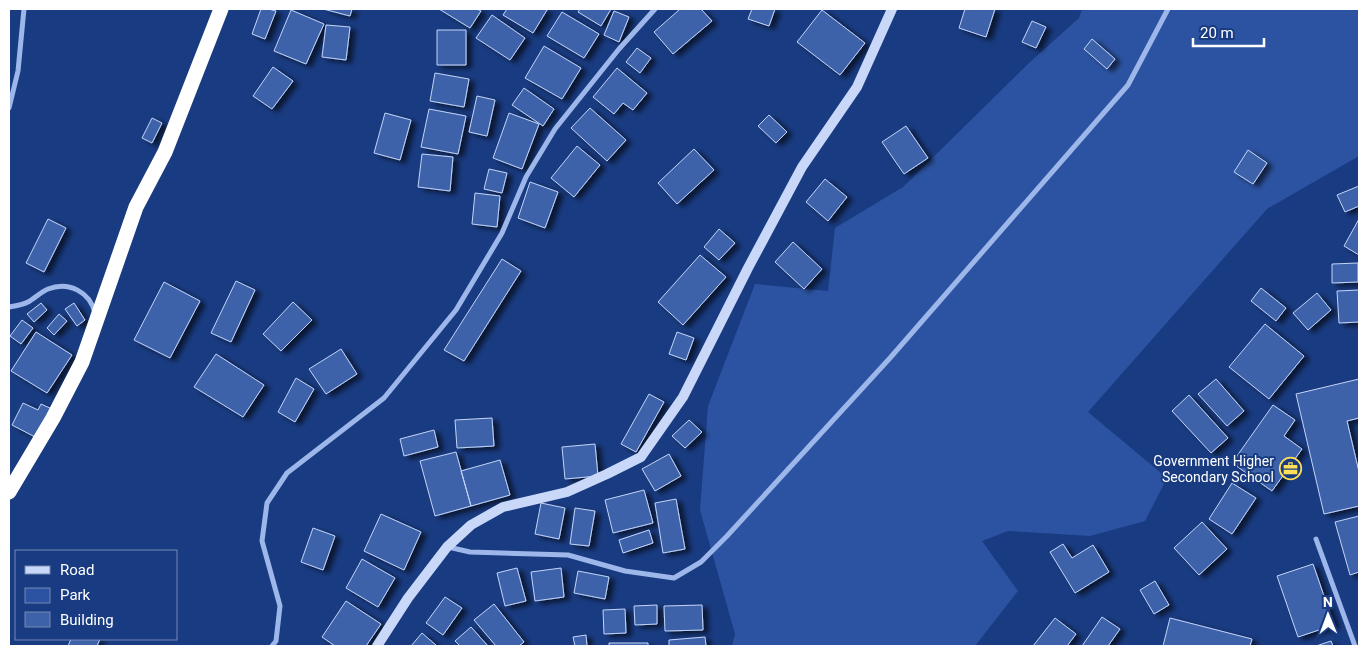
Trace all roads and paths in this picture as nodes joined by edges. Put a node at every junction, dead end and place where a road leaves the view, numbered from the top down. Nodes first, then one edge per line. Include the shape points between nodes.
1 (24, 9) edge
2 (221, 9) edge
3 (655, 9) edge
4 (892, 9) edge
5 (1168, 9) edge
6 (9, 108) edge
7 (9, 307) edge
8 (97, 322) junction
9 (9, 492) edge
10 (1316, 539) dead end
11 (447, 547) junction
12 (272, 646) edge
13 (376, 646) edge
14 (1355, 646) edge

1 - 6 street via 18,71
2 - 8 highway via 165,152 136,207
3 - 12 street via 555,129 526,177 502,233 456,310 384,398 287,473 267,503 262,541 280,606 276,641
4 - 11 street via 856,87 802,167 683,397 641,457 567,492 503,507 471,524
5 - 11 street via 1128,85 890,358 701,562 674,578 625,571 568,555 470,552
7 - 8 street via 26,303 49,288 70,287 88,298
8 - 9 highway via 82,362
10 - 14 street
11 - 13 street

